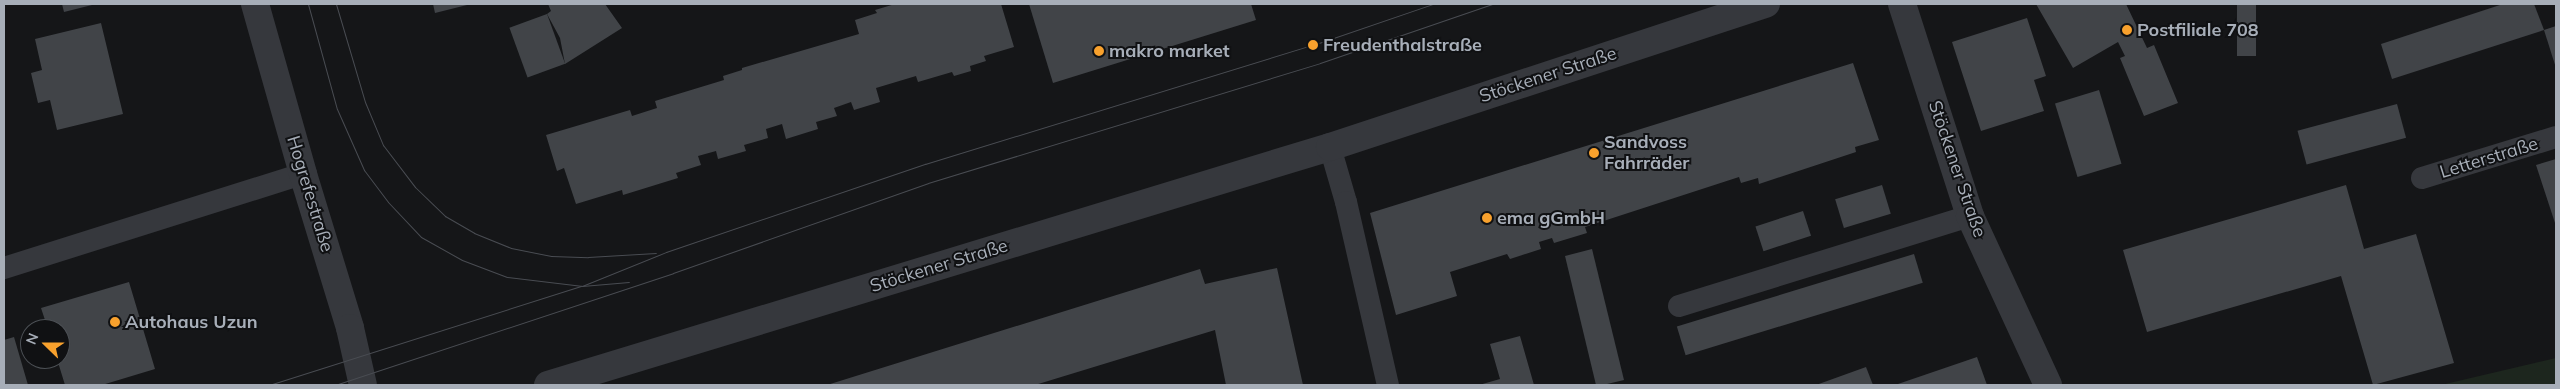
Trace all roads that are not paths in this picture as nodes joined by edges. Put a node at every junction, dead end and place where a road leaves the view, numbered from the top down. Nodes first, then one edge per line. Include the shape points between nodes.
1 (255, 4) edge
2 (1766, 4) edge
3 (1902, 4) edge
4 (2556, 137) edge
5 (1330, 147) junction
6 (303, 174) junction
7 (2422, 178) dead end
8 (1970, 216) junction
9 (4, 268) edge
10 (1679, 306) dead end
11 (363, 385) edge
12 (548, 385) edge
13 (1388, 385) edge
14 (2048, 385) edge

1 - 6 street, Hogrefestraße
2 - 5 street, Stöckener Straße
3 - 8 street, Stöckener Straße
4 - 7 lane, Letterstraße
5 - 12 street, Stöckener Straße
5 - 13 lane via 1346,202
6 - 9 lane
6 - 11 street, Hogrefestraße via 350,328
8 - 10 lane
8 - 14 street, Stöckener Straße

